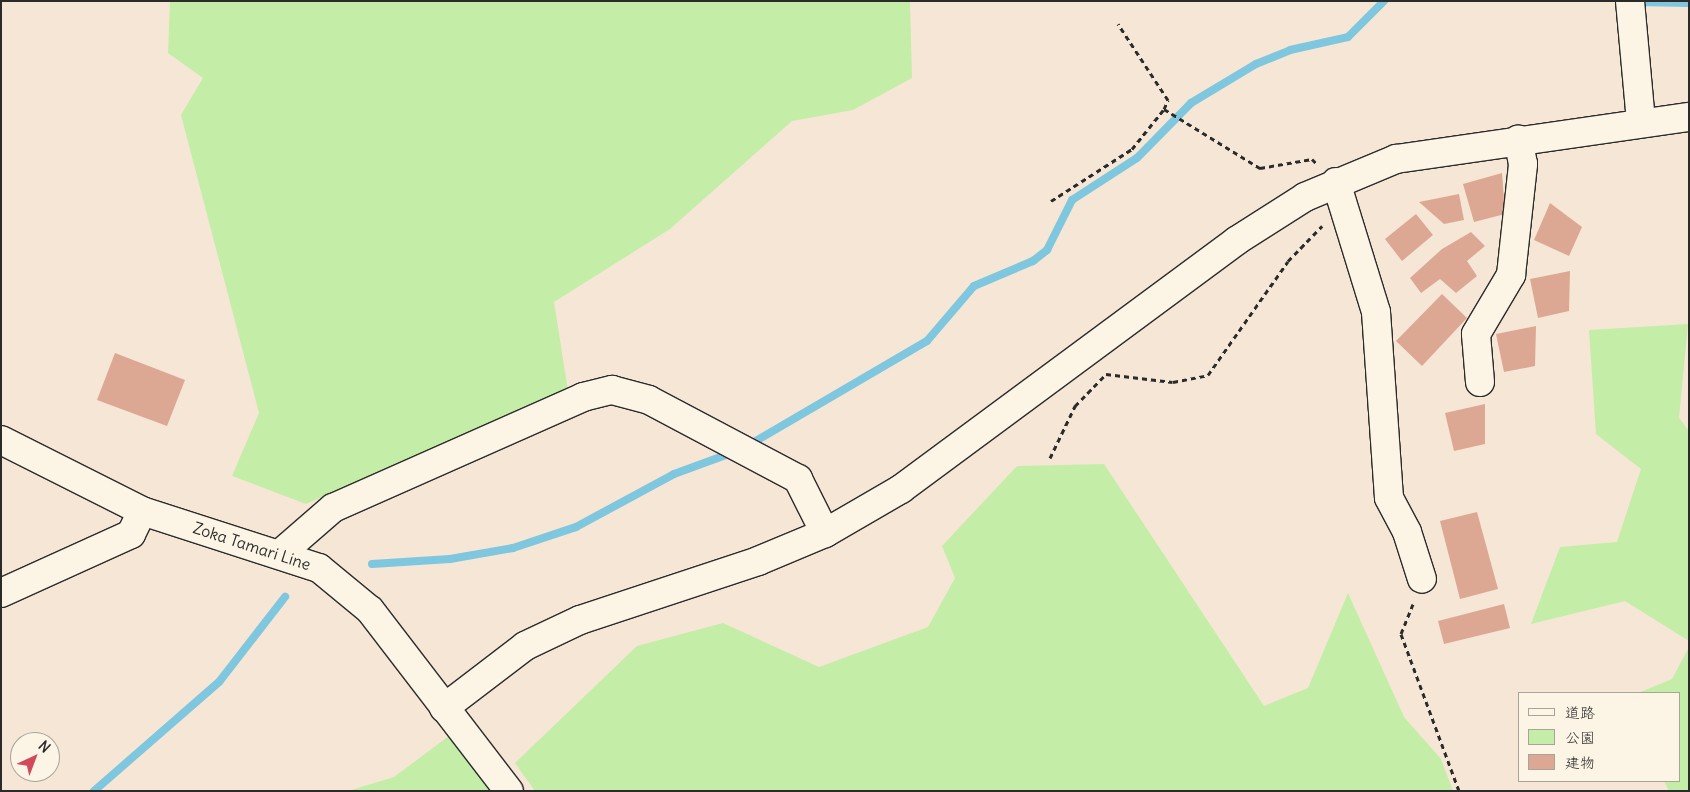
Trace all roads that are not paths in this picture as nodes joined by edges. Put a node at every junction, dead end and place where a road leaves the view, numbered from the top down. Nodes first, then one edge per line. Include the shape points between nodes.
1 (1630, 1) edge
2 (1689, 117) edge
3 (1641, 123) junction
4 (1518, 139) junction
5 (1336, 182) junction
6 (1480, 382) dead end
7 (1, 440) edge
8 (142, 511) junction
9 (826, 533) junction
10 (280, 554) junction
11 (1422, 580) road end
12 (1, 593) edge
13 (444, 708) junction
14 (509, 791) edge

1 - 3 street
2 - 3 street
3 - 4 street
4 - 5 street via 1396,159
4 - 6 street via 1523,164 1511,275 1476,334
5 - 9 street via 1236,241 902,489
5 - 11 street via 1376,312 1389,498 1407,532
7 - 8 street, Zoka Tamari Line
8 - 10 street, Zoka Tamari Line
8 - 12 street via 131,534
9 - 10 street via 798,479 649,400 612,390 583,397 333,508
9 - 13 street via 758,561 580,620 525,646
10 - 13 street, Zoka Tamari Line via 319,568 370,610
13 - 14 street, Zoka Tamari Line

